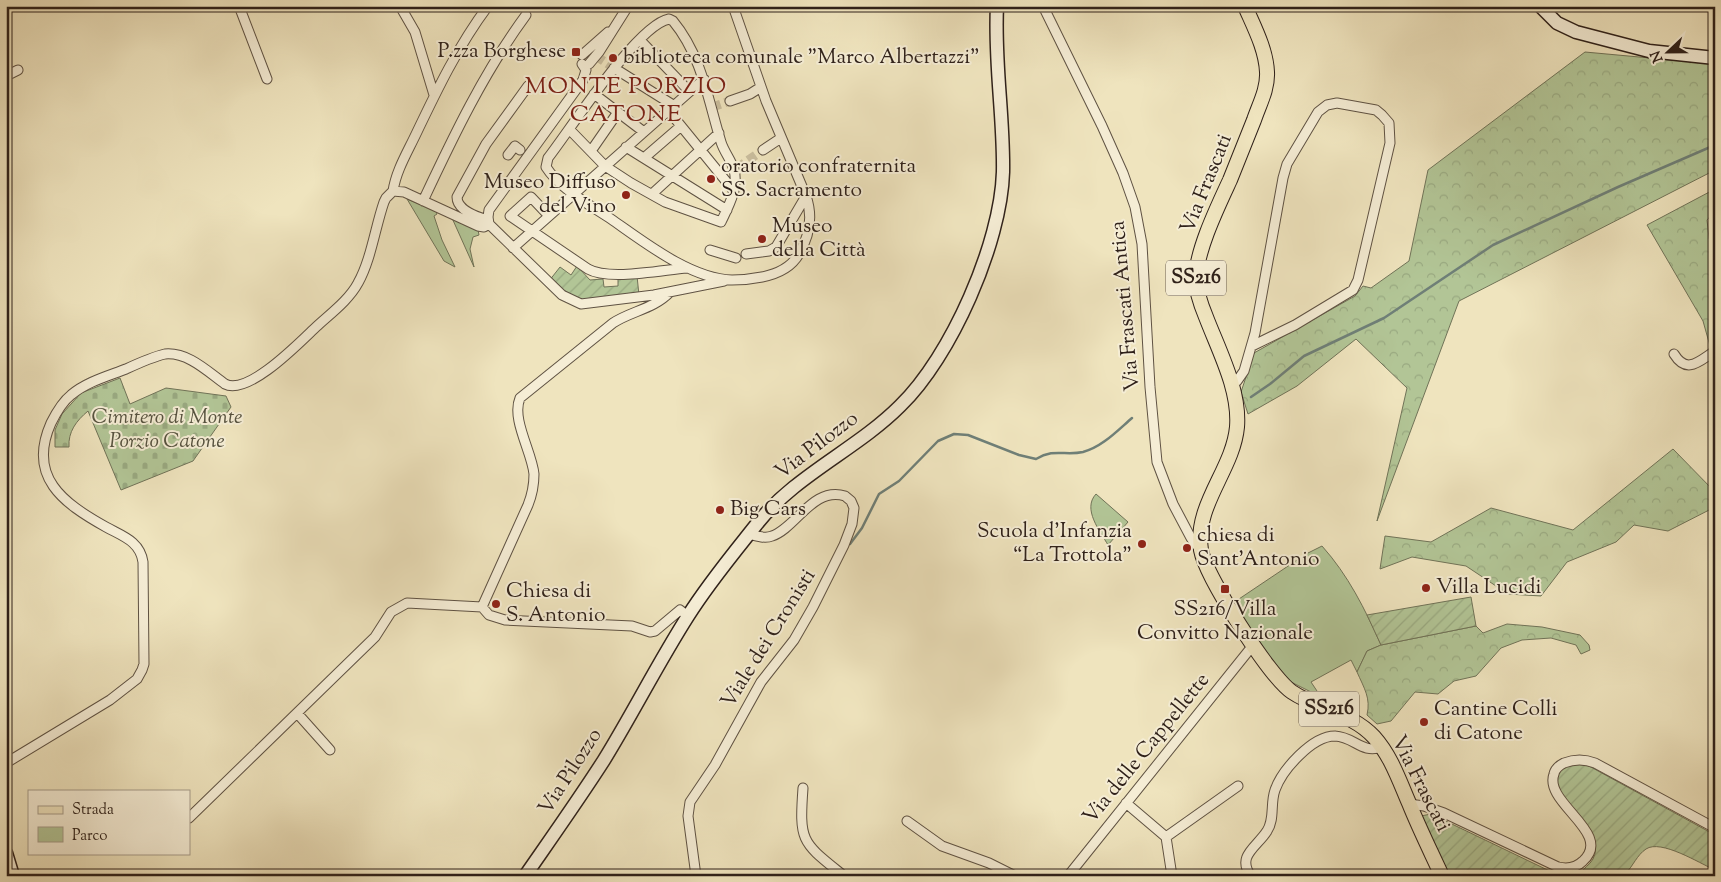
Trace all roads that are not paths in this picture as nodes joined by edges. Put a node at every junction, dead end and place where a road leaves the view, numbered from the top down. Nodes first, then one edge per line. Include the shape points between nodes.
1 (240, 6) edge
2 (400, 6) edge
3 (488, 6) edge
4 (628, 6) edge
5 (733, 6) edge
6 (997, 6) edge
7 (1043, 6) edge
8 (1245, 6) edge
9 (1540, 6) edge
10 (526, 15) dead end
11 (640, 40) junction
12 (1715, 58) edge
13 (614, 68) junction
14 (18, 70) dead end
15 (6, 76) edge
16 (704, 78) junction
17 (267, 79) dead end
18 (528, 86) dead end
19 (761, 87) junction
20 (689, 91) junction
21 (594, 94) junction
22 (434, 95) junction
23 (730, 101) tunnel mouth
24 (670, 108) junction
25 (618, 112) junction
26 (681, 126) junction
27 (570, 130) junction
28 (642, 133) junction
29 (719, 133) junction
30 (781, 138) junction
31 (626, 147) junction
32 (520, 150) dead end
33 (700, 150) junction
34 (763, 150) tunnel mouth
35 (591, 151) junction
36 (508, 155) dead end
37 (644, 158) junction
38 (605, 166) junction
39 (672, 176) junction
40 (734, 191) junction
41 (393, 192) junction
42 (573, 194) junction
43 (652, 194) junction
44 (806, 196) junction
45 (423, 201) junction
46 (727, 210) junction
47 (549, 216) junction
48 (489, 222) junction
49 (532, 231) junction
50 (513, 248) junction
51 (710, 250) dead end
52 (746, 254) dead end
53 (736, 258) dead end
54 (688, 268) junction
55 (731, 280) junction
56 (670, 292) junction
57 (1252, 346) junction
58 (1715, 352) edge
59 (1674, 354) dead end
60 (1231, 385) junction
61 (749, 534) junction
62 (1202, 552) junction
63 (482, 606) junction
64 (688, 616) junction
65 (1254, 644) junction
66 (298, 713) junction
67 (1382, 747) junction
68 (330, 750) dead end
69 (6, 764) edge
70 (1238, 786) dead end
71 (803, 788) dead end
72 (1126, 803) junction
73 (1409, 804) junction
74 (190, 817) edge
75 (907, 821) dead end
76 (1715, 828) edge
77 (1166, 837) junction
78 (6, 853) edge
79 (12, 876) edge
80 (525, 876) edge
81 (696, 876) edge
82 (844, 876) edge
83 (1015, 876) edge
84 (1068, 876) edge
85 (1172, 876) edge
86 (1251, 876) edge
87 (1442, 876) edge

1 - 17 street
2 - 22 street via 415,32
3 - 22 street
4 - 48 street via 584,61 583,80 489,210
5 - 19 street
6 - 61 main road, Via Pilozzo via 1002,188 992,234 966,305 937,359 907,400 878,426 781,498
7 - 62 street, Via Frascati Antica via 1110,143 1135,207 1142,244 1156,462 1173,504
8 - 60 main road, Via Frascati / SS216 via 1265,57 1267,84 1211,223 1196,280 1201,304
9 - 12 main road via 1557,23 1576,32 1648,51
10 - 45 street via 497,55
11 - 13 street
11 - 16 street via 669,19 687,43
11 - 20 street
13 - 21 street
13 - 24 street via 652,92
14 - 15 street
16 - 20 street
16 - 29 street
18 - 48 street via 490,138 457,194 460,206
19 - 23 street
19 - 30 street
20 - 24 street
21 - 25 street
21 - 27 street
22 - 41 street via 398,171
24 - 26 street
24 - 28 street
25 - 28 street
25 - 35 street
26 - 33 street
26 - 37 street
27 - 35 street
27 - 42 street via 546,164
28 - 31 street
29 - 33 street
29 - 40 street via 724,150 736,169
30 - 34 street
30 - 44 street
31 - 37 street
31 - 38 street
32 - 36 street via 514,146
33 - 39 street
33 - 40 street
35 - 38 street
37 - 39 street
38 - 42 street
38 - 43 street
39 - 43 street
39 - 46 street
40 - 46 street
41 - 45 street via 404,192
41 - 69 street via 384,202 364,270 355,289 275,365 258,376 231,386 184,356 165,354 83,387 68,398 52,423 44,449 44,468 51,485 70,504 130,540 139,549 143,562 144,664 134,682 110,700
42 - 47 street
42 - 54 street
43 - 46 street via 665,202 722,222
44 - 52 street via 776,247
44 - 55 street via 809,227 794,261 784,270 769,276
45 - 48 street via 476,226 482,227
47 - 49 street
47 - 49 street via 531,197 510,216
48 - 50 street
49 - 50 street
49 - 54 street via 598,274
50 - 56 street via 564,296 579,303
51 - 53 street
54 - 55 street
55 - 56 street
56 - 63 street via 658,303 613,323 520,398 517,412 533,471 533,488
57 - 57 street via 1287,164 1318,112 1327,105 1337,103 1376,110 1389,123 1390,143 1353,290
57 - 60 street via 1244,371
58 - 59 street via 1688,366 1680,363
60 - 62 main road, Via Frascati / SS216 via 1237,411 1236,433 1202,520
61 - 64 main road, Via Pilozzo
61 - 81 street, Viale dei Cronisti via 773,536 812,504 830,495 846,496 854,508 844,545 810,614 761,682 715,765 690,802 688,814
62 - 65 main road, Via Frascati / SS216 via 1222,596
63 - 64 street via 489,615 505,620 632,626 652,632 680,610
63 - 66 street via 406,603 391,612 375,637
64 - 80 main road, Via Pilozzo via 602,762
65 - 67 main road, Via Frascati / SS216 via 1287,688 1358,724
65 - 72 street, Via delle Cappellette
66 - 68 street
66 - 74 street
67 - 73 main road, Via Frascati / SS216
67 - 86 street via 1368,750 1334,736 1303,751 1277,784 1270,827 1246,858
70 - 77 street
71 - 82 street via 801,816 804,838 814,851
72 - 77 street
72 - 84 street, Via delle Cappellette
73 - 76 street via 1444,813 1558,867 1572,867 1586,858 1590,842 1584,827 1556,793 1553,776 1562,764 1586,760
73 - 87 main road, Via Frascati / SS216
75 - 83 street via 942,846
77 - 85 street
78 - 79 main road

